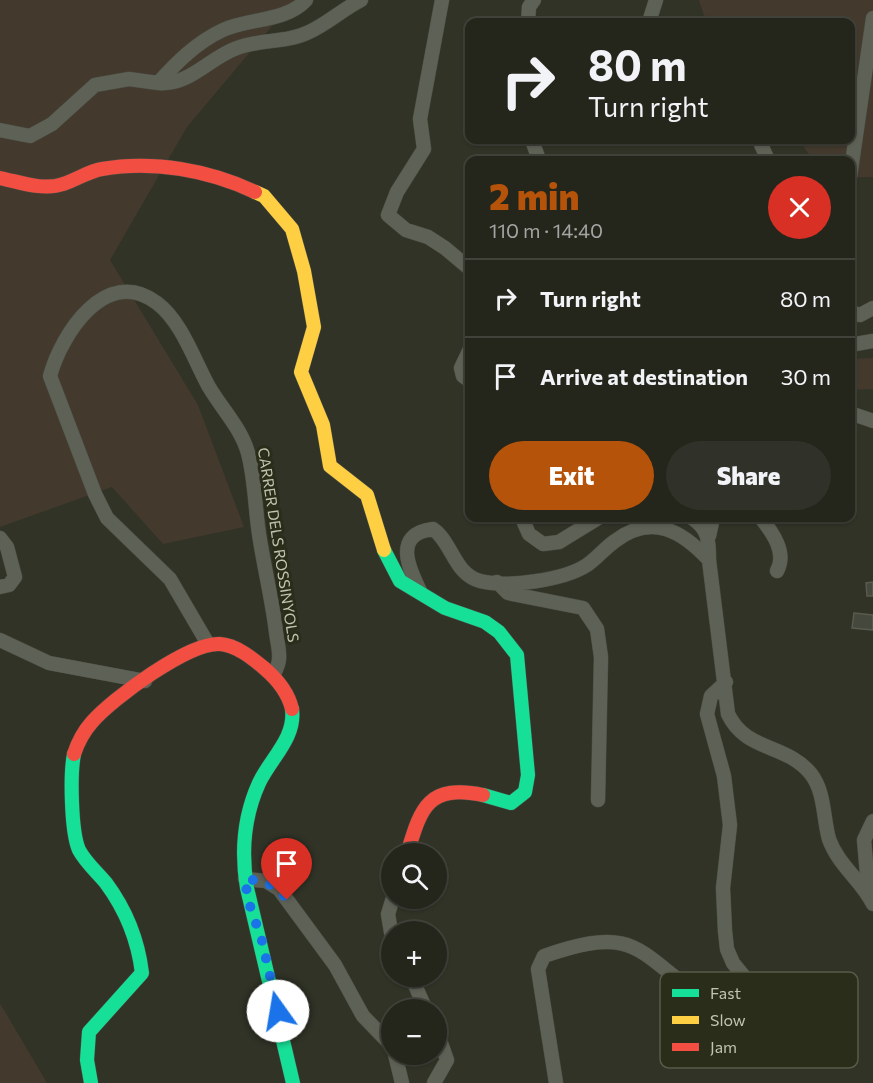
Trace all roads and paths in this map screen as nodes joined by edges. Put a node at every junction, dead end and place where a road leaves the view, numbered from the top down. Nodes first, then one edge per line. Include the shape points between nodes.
1 (306, 0) edge
2 (360, 0) edge
3 (442, 0) edge
4 (534, 0) edge
5 (656, 0) edge
6 (528, 18) edge
7 (650, 18) edge
8 (873, 18) edge
9 (158, 83) junction
10 (0, 130) edge
11 (855, 142) edge
12 (0, 177) edge
13 (465, 265) edge
14 (873, 308) edge
15 (855, 314) edge
16 (873, 342) edge
17 (855, 344) edge
18 (465, 360) edge
19 (465, 377) edge
20 (855, 415) edge
21 (873, 421) edge
22 (524, 522) edge
23 (592, 522) edge
24 (699, 522) edge
25 (712, 522) edge
26 (763, 522) edge
27 (709, 536) junction
28 (0, 538) edge
29 (709, 560) junction
30 (777, 571) dead end
31 (497, 582) junction
32 (0, 587) edge
33 (422, 595) junction
34 (0, 640) edge
35 (208, 644) junction
36 (273, 676) junction
37 (145, 681) junction
38 (726, 682) junction
39 (598, 800) dead end
40 (873, 821) edge
41 (410, 843) edge
42 (245, 879) junction
43 (871, 900) edge
44 (670, 972) edge
45 (740, 972) edge
46 (381, 1035) edge
47 (398, 1065) edge
48 (444, 1065) edge
49 (91, 1083) edge
50 (292, 1083) edge
51 (402, 1083) edge
52 (434, 1083) edge
53 (556, 1083) edge

1 - 9 street via 292,10 216,33 187,53
2 - 9 street via 310,32 235,48 192,75 170,84
3 - 13 street via 420,119 424,149 397,192 388,215 406,230 428,237
4 - 6 street
5 - 7 street
8 - 11 street
9 - 10 street via 129,79 95,85 52,124 30,136
12 - 33 street via 44,187 62,185 100,168 158,165 236,183 264,196 292,229 313,311 314,327 301,372 322,425 330,466 367,495 387,559 400,581
14 - 15 street
16 - 17 street
18 - 19 street via 461,368
20 - 21 street
22 - 23 street via 529,534 543,544 559,542
24 - 27 street
25 - 27 street
26 - 30 street via 782,553
27 - 29 street
28 - 32 street via 7,547 15,577 9,585
29 - 31 street via 692,542 659,525 633,531 586,565 564,575
29 - 38 street
31 - 33 street via 479,581 453,561 443,537 433,529 419,531 412,537 407,562
31 - 39 street via 508,593 583,608 597,629 601,657
33 - 41 street via 485,622 500,632 517,655 528,775 525,792 511,803 474,793 436,794 419,815
34 - 37 street via 49,663
35 - 36 street via 226,643
35 - 36 street, CARRER DELS ROSSINYOLS via 170,579 107,518 50,376 70,330 95,303 115,293 133,293 156,302 170,316 210,389 239,431 248,453 272,599 279,659
35 - 37 street via 174,660
36 - 42 street via 287,693 292,732 267,766 250,807 243,841
37 - 49 street via 113,703 82,734 72,765 74,835 81,855 111,890 141,952 142,973 89,1032 87,1060
38 - 43 street via 728,714 735,729 747,739 791,757 812,775 830,840
38 - 45 street via 711,696 707,714 724,776 730,825 723,888 727,949
40 - 43 street via 864,840
42 - 46 street via 266,881 279,889 335,965 363,1016
42 - 50 street
44 - 53 street via 630,944 614,941 578,944 544,956 538,969
47 - 51 street
48 - 52 street

